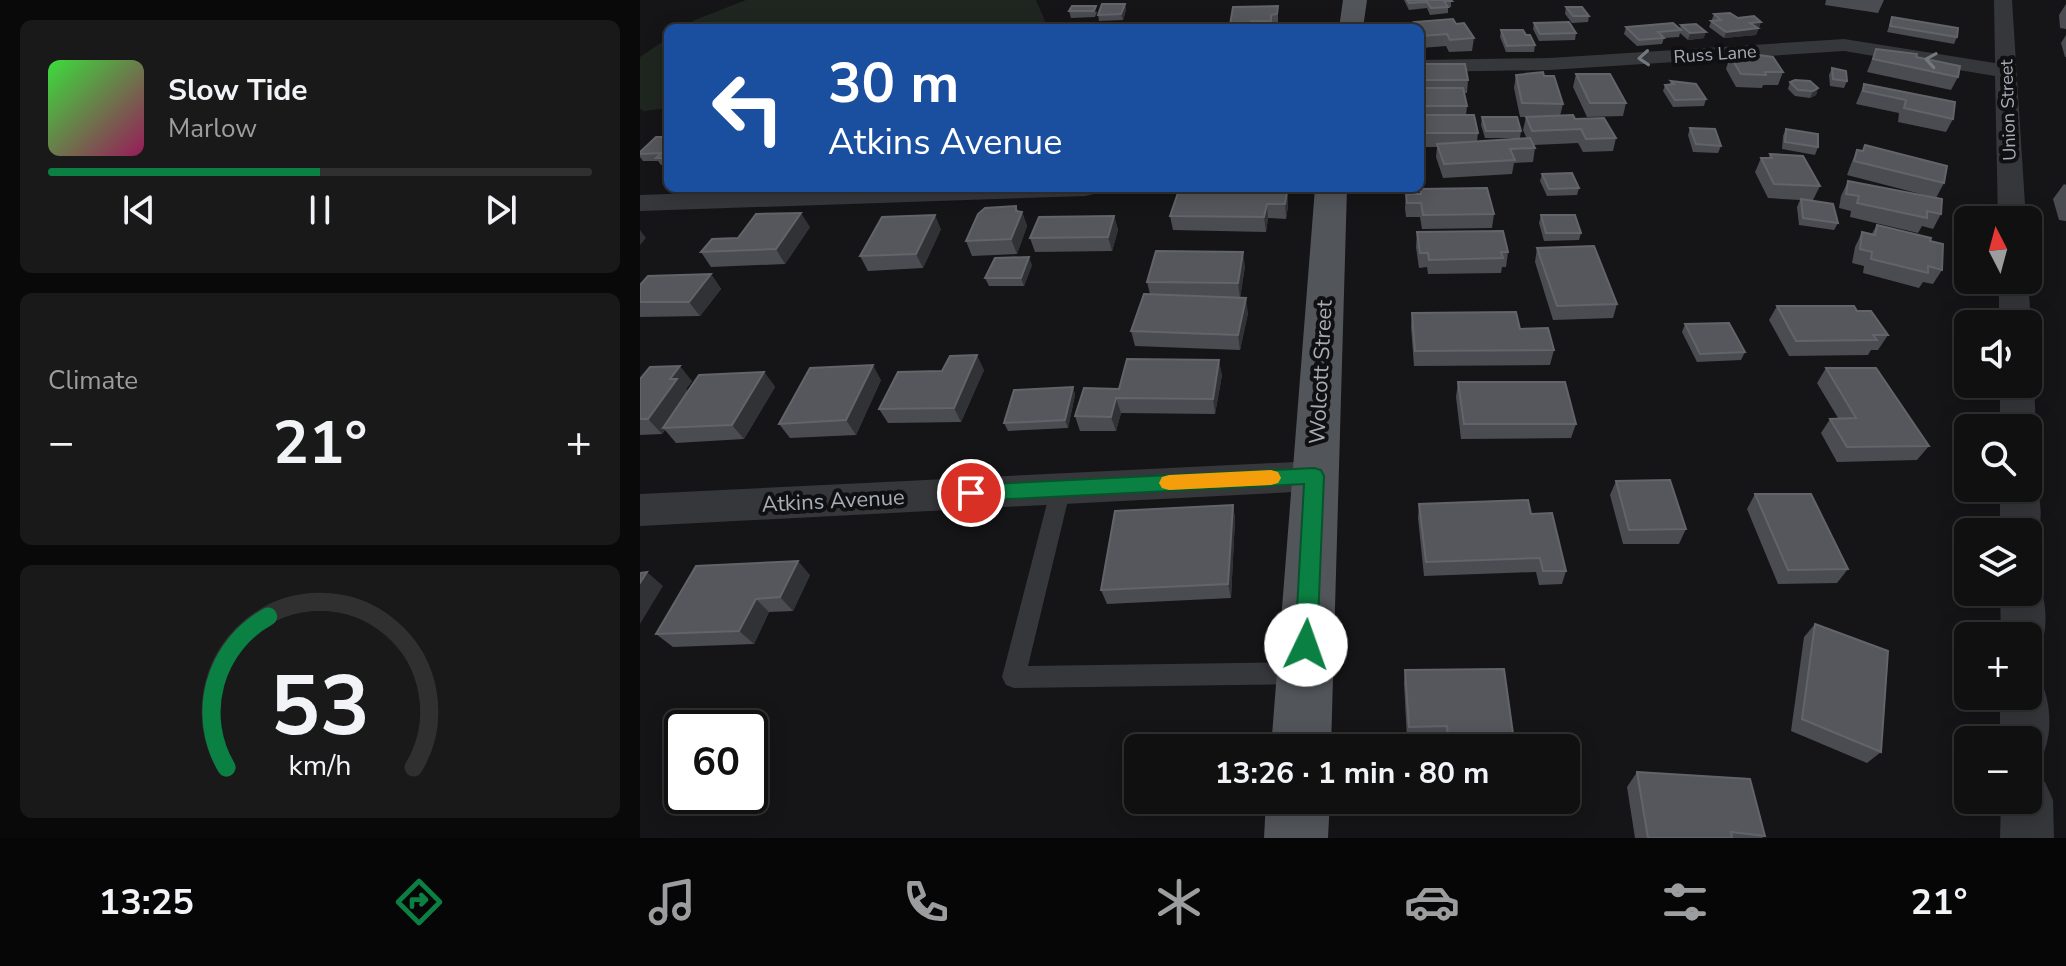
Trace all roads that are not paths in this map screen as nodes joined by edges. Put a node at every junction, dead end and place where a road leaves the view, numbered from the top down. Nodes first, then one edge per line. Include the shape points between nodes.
1 (1355, 0) edge
2 (2003, 0) edge
3 (1352, 24) edge
4 (1424, 66) edge
5 (2008, 72) junction
6 (966, 192) edge
7 (1331, 192) edge
8 (640, 203) edge
9 (2012, 206) edge
10 (1314, 476) junction
11 (1061, 488) junction
12 (640, 510) edge
13 (1305, 673) junction
14 (1302, 734) edge
15 (1297, 814) edge
16 (2027, 814) edge
17 (1296, 838) edge
18 (2027, 838) edge

1 - 3 main road
2 - 5 street, Union Street
5 -> 4 street, Russ Lane via 1844,45 1550,64
5 - 9 street, Union Street
6 - 8 street
7 - 10 main road, Wolcott Street
10 - 11 street, Atkins Avenue
10 - 13 main road, Wolcott Street
11 - 12 street, Atkins Avenue
11 - 13 lane via 1014,677
13 - 14 main road, Wolcott Street
15 - 17 main road
16 - 18 street

